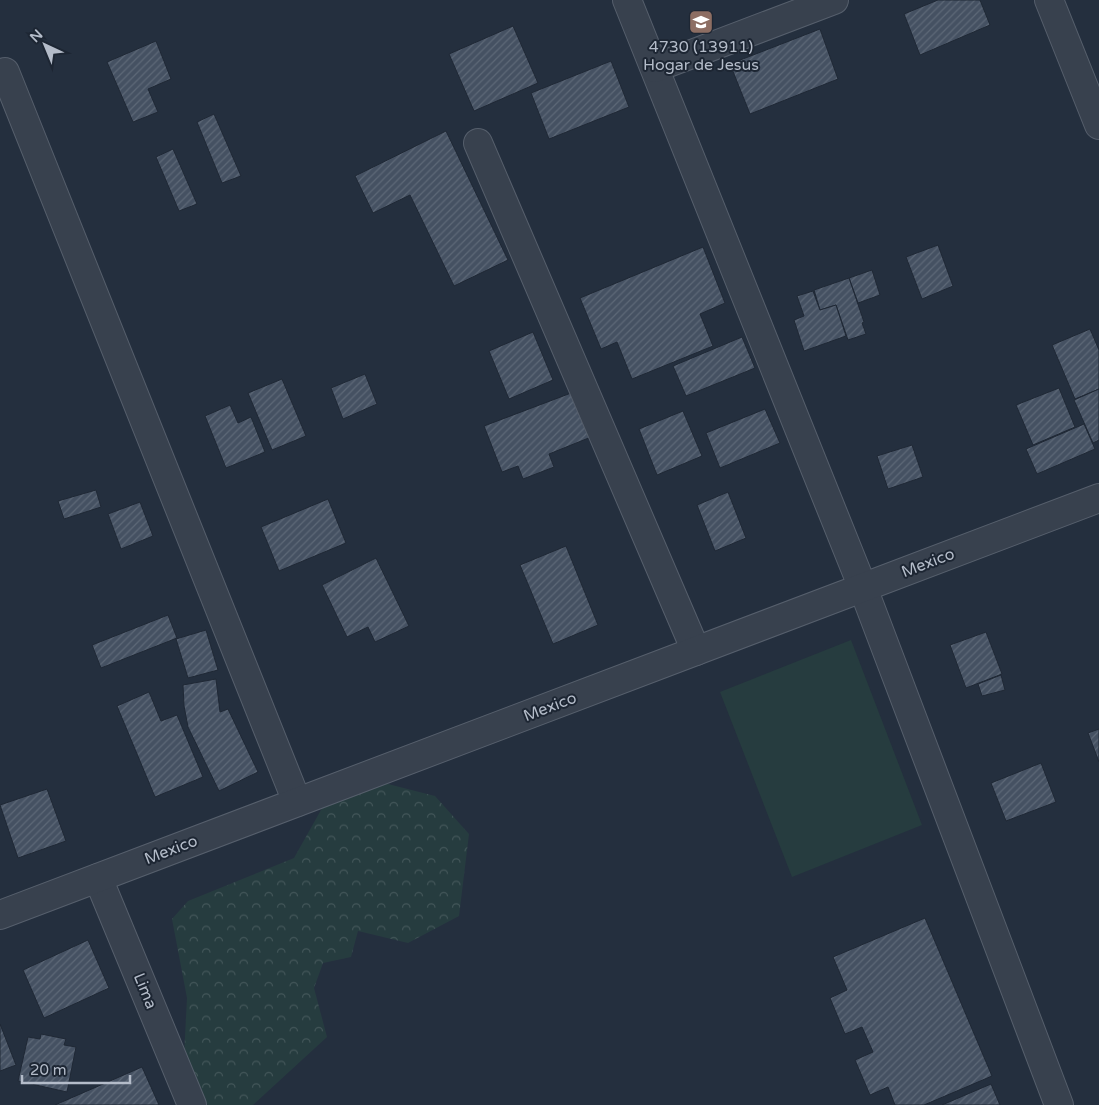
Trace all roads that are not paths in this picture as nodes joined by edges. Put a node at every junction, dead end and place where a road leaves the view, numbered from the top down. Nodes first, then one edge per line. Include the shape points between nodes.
1 (627, 0) edge
2 (834, 0) edge
3 (1049, 0) edge
4 (655, 68) junction
5 (5, 72) dead end
6 (1099, 125) edge
7 (478, 143) dead end
8 (1099, 498) edge
9 (863, 588) junction
10 (696, 651) junction
11 (297, 802) junction
12 (98, 878) junction
13 (0, 915) edge
14 (192, 1105) edge
15 (1059, 1105) edge

1 - 4 street
2 - 4 street
3 - 6 street
4 - 9 street
5 - 11 street
7 - 10 street
8 - 9 street, Mexico
9 - 10 street, Mexico
9 - 15 street
10 - 11 street, Mexico
11 - 12 street, Mexico
12 - 13 street, Mexico
12 - 14 street, Lima

